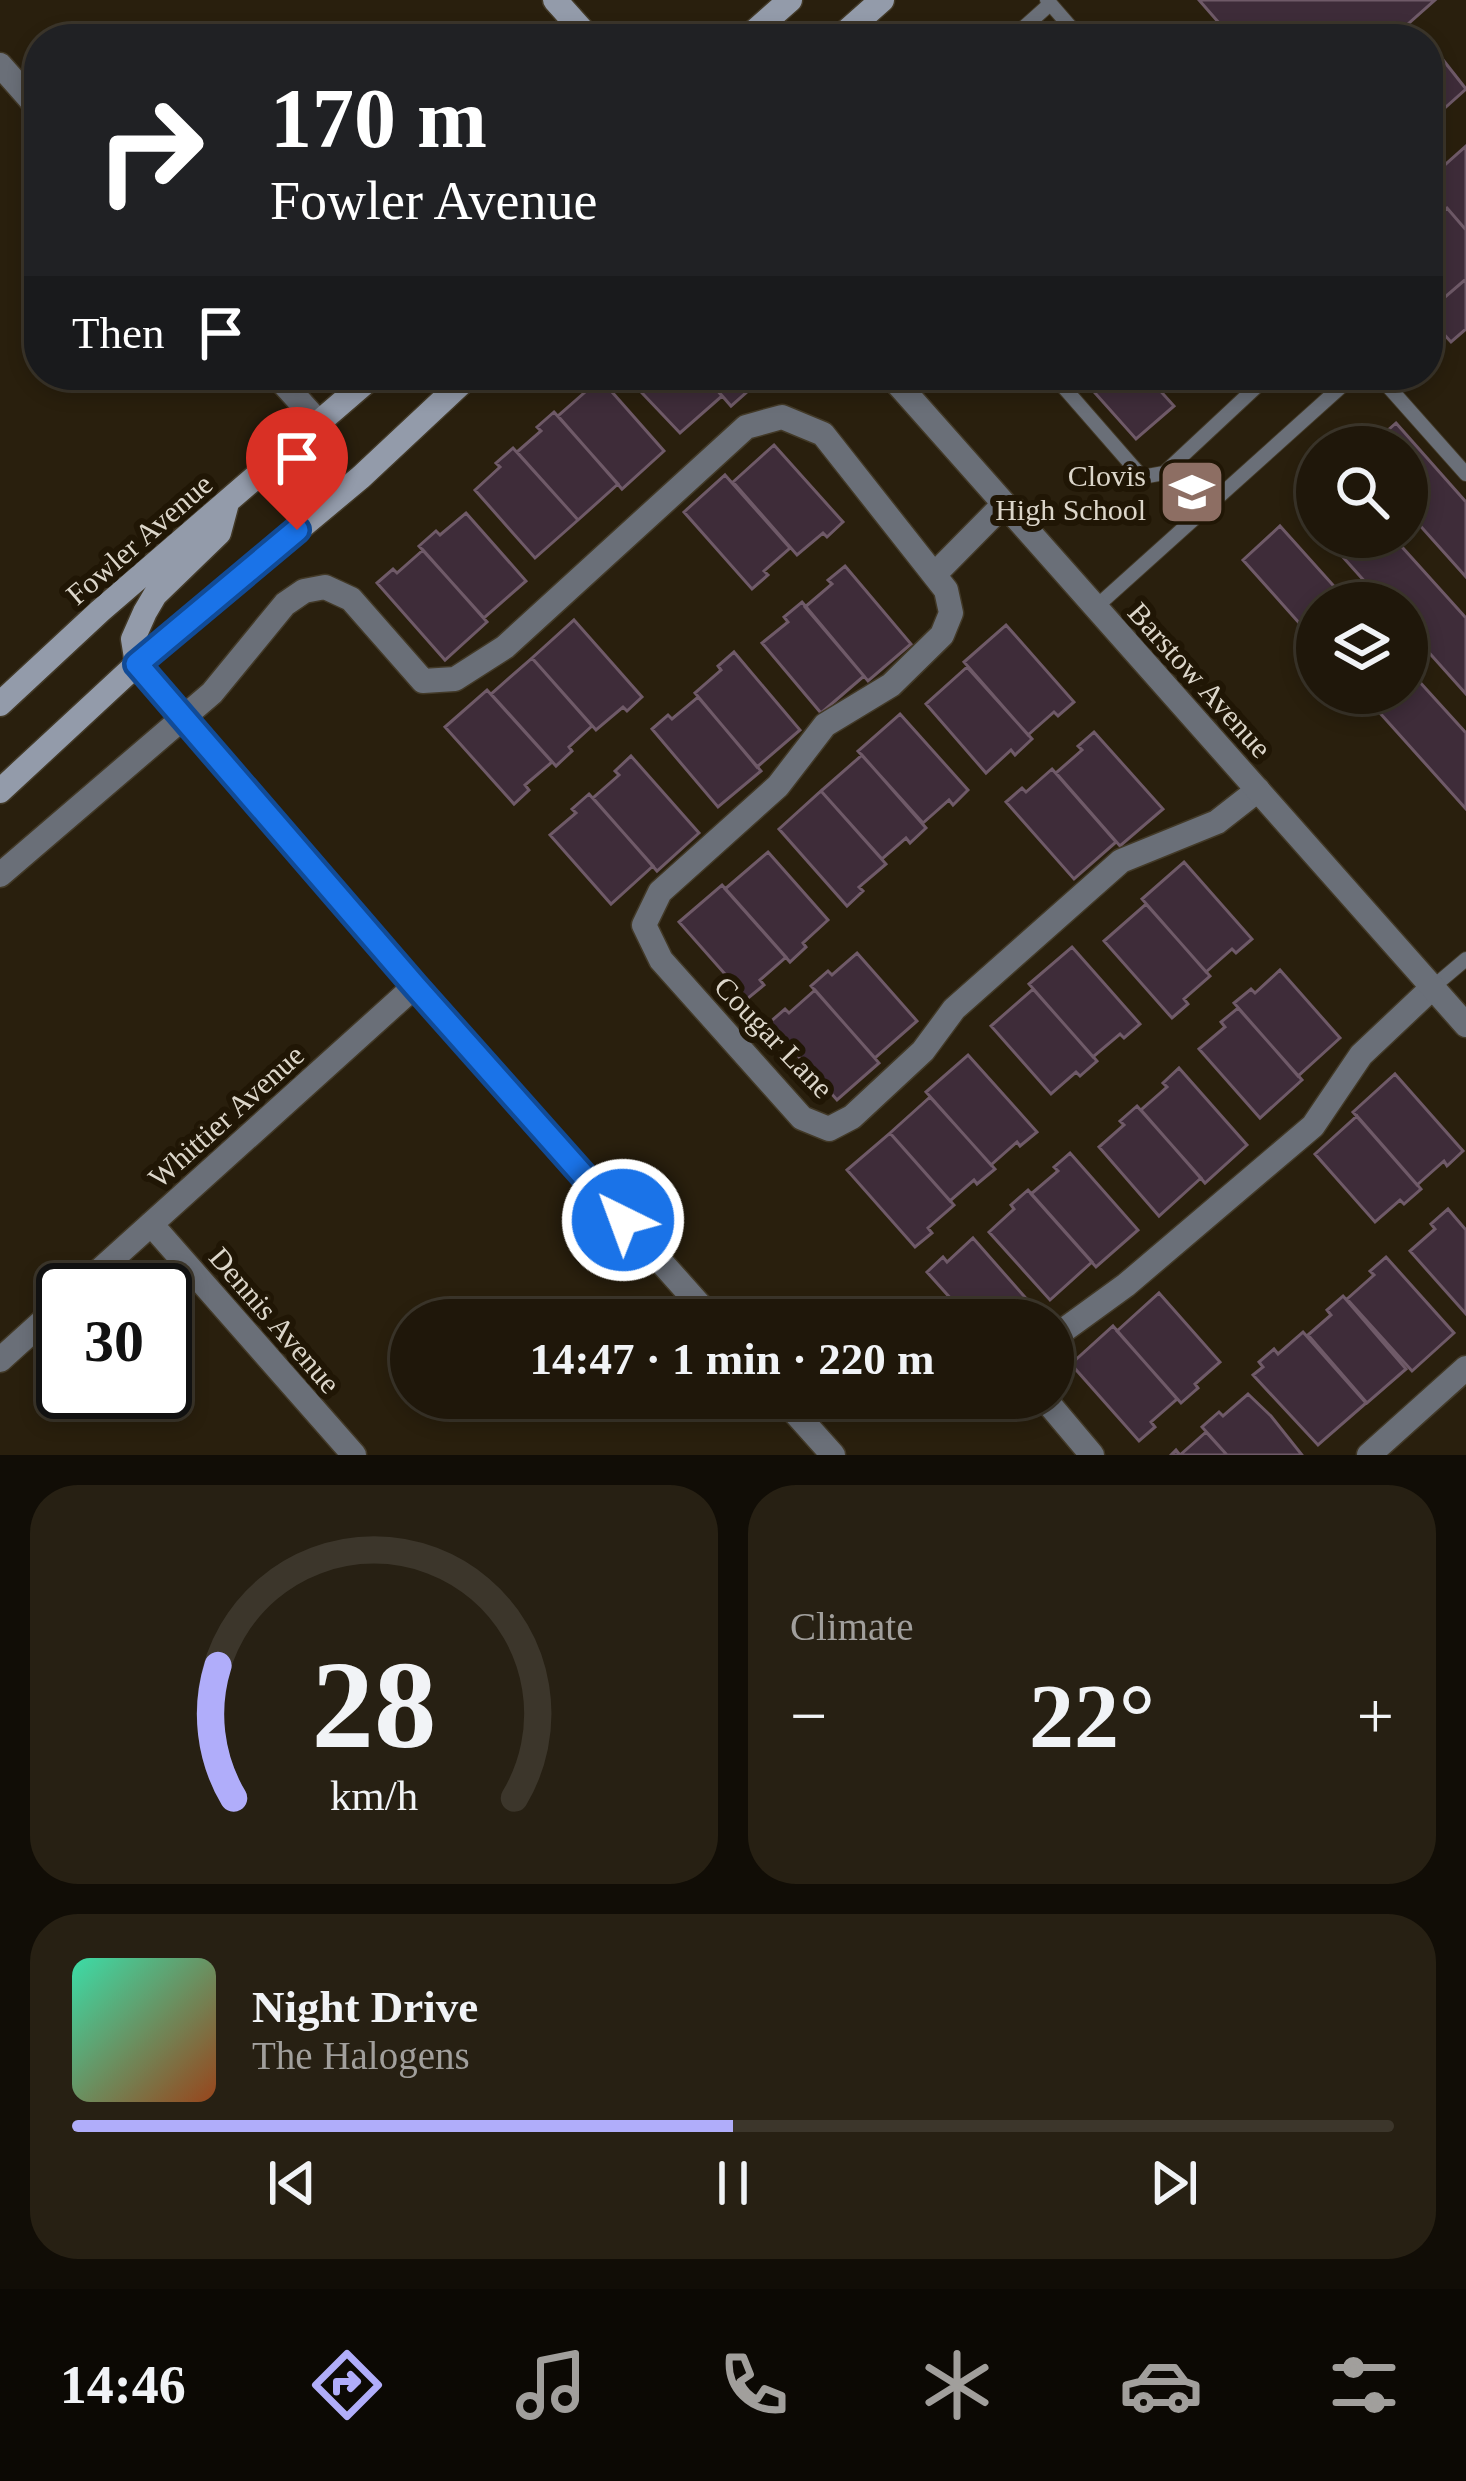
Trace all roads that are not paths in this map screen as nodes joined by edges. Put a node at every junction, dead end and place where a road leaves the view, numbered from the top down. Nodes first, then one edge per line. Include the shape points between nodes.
1 (555, 0) edge
2 (790, 0) edge
3 (882, 0) edge
4 (1048, 2) edge
5 (577, 24) edge
6 (763, 24) edge
7 (855, 24) edge
8 (1026, 24) edge
9 (0, 65) edge
10 (24, 92) edge
11 (289, 390) edge
12 (357, 390) edge
13 (454, 390) edge
14 (903, 390) edge
15 (1066, 390) edge
16 (1253, 390) edge
17 (1337, 390) edge
18 (1391, 390) edge
19 (320, 424) junction
20 (1466, 473) edge
21 (227, 503) junction
22 (1004, 504) junction
23 (935, 574) junction
24 (1096, 607) junction
25 (137, 664) junction
26 (0, 704) edge
27 (182, 720) junction
28 (1258, 790) junction
29 (0, 791) edge
30 (0, 875) edge
31 (1466, 958) edge
32 (415, 986) junction
33 (1433, 987) junction
34 (1466, 1024) edge
35 (151, 1224) junction
36 (108, 1263) edge
37 (694, 1299) edge
38 (1074, 1323) edge
39 (36, 1328) edge
40 (0, 1360) edge
41 (1466, 1367) edge
42 (801, 1419) edge
43 (1062, 1419) edge
44 (354, 1455) edge
45 (833, 1455) edge
46 (1092, 1455) edge
47 (1370, 1455) edge

1 - 5 main road
2 - 6 main road
3 - 7 main road
4 - 8 lane
9 - 10 street
11 - 19 street
12 - 19 main road, Fowler Avenue
13 - 25 main road
14 - 22 street, Barstow Avenue
15 - 16 lane via 1149,478
17 - 24 lane
18 - 20 lane
19 - 21 main road, Fowler Avenue
21 - 25 main road via 219,533 154,595 133,640
21 - 26 main road, Fowler Avenue
22 - 23 street
22 - 24 street, Barstow Avenue
23 - 27 street, Cougar Lane via 824,434 782,417 746,427 505,646 455,679 423,681 351,599 325,587 286,604
23 - 28 street, Cougar Lane via 951,613 942,634 890,685 825,725 778,786 660,892 644,925 661,960 802,1118 829,1129 852,1117 923,1051 954,1009 1121,861 1217,822
24 - 28 street, Barstow Avenue
25 - 27 street
25 - 29 main road
27 - 30 street
27 - 32 street
28 - 33 street, Barstow Avenue
31 - 33 lane
32 - 35 street, Whittier Avenue
32 - 37 street
33 - 34 street, Barstow Avenue
33 - 38 street via 1361,1055 1313,1126
35 - 36 street, Whittier Avenue
35 - 44 street, Dennis Avenue
39 - 40 street
41 - 47 street
42 - 45 street
43 - 46 street

